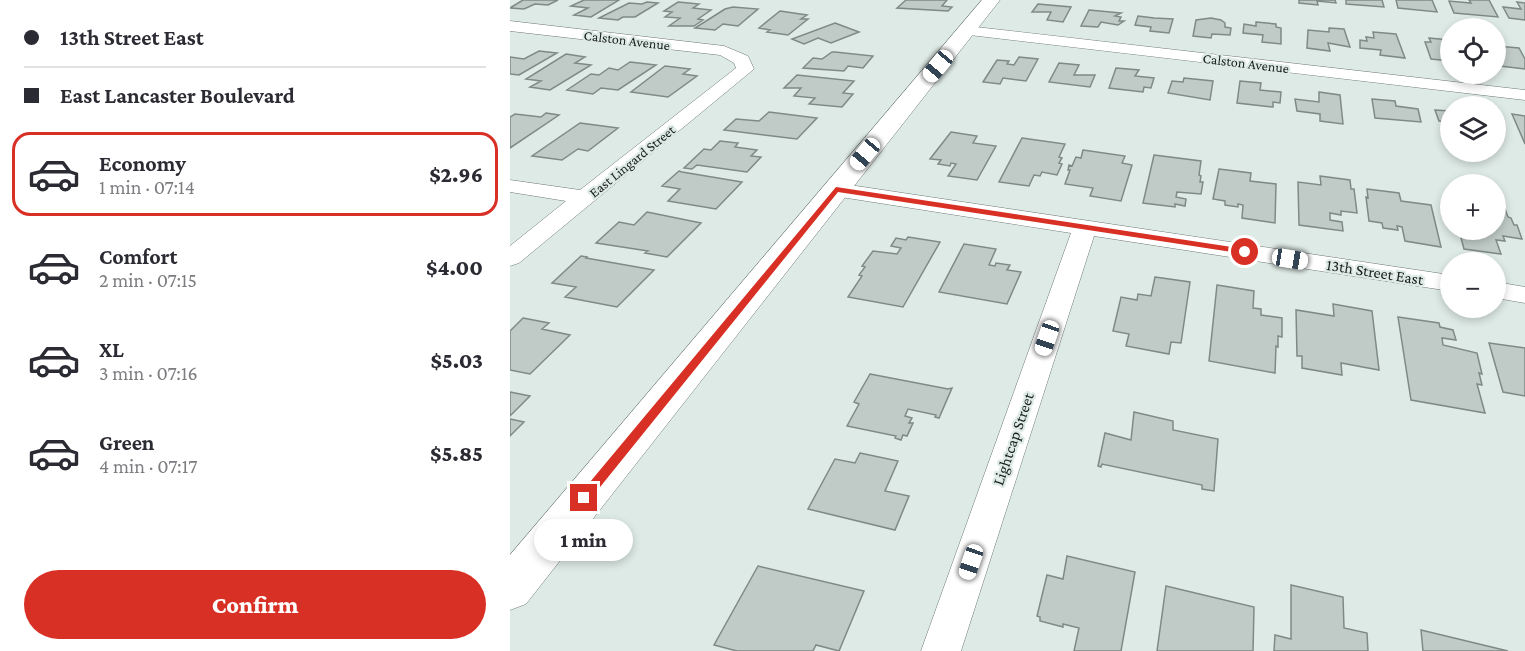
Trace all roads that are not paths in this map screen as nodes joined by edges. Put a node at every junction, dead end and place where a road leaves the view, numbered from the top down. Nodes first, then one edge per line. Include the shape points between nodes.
1 (991, 0) edge
2 (510, 26) edge
3 (967, 31) junction
4 (742, 60) joint
5 (1525, 95) edge
6 (510, 186) edge
7 (836, 190) junction
8 (586, 198) junction
9 (1085, 227) junction
10 (510, 258) edge
11 (1440, 282) edge
12 (1506, 292) edge
13 (1525, 295) edge
14 (510, 589) edge
15 (940, 651) edge

1 - 3 main road
2 - 4 street, Calston Avenue via 724,51
3 - 5 street, Calston Avenue
3 - 7 main road
4 - 8 street, East Lingard Street via 745,69
6 - 8 street
7 - 9 street, 13th Street East
7 - 14 main road
8 - 10 street, East Lingard Street
9 - 11 street, 13th Street East
9 - 15 street, Lightcap Street
12 - 13 street

